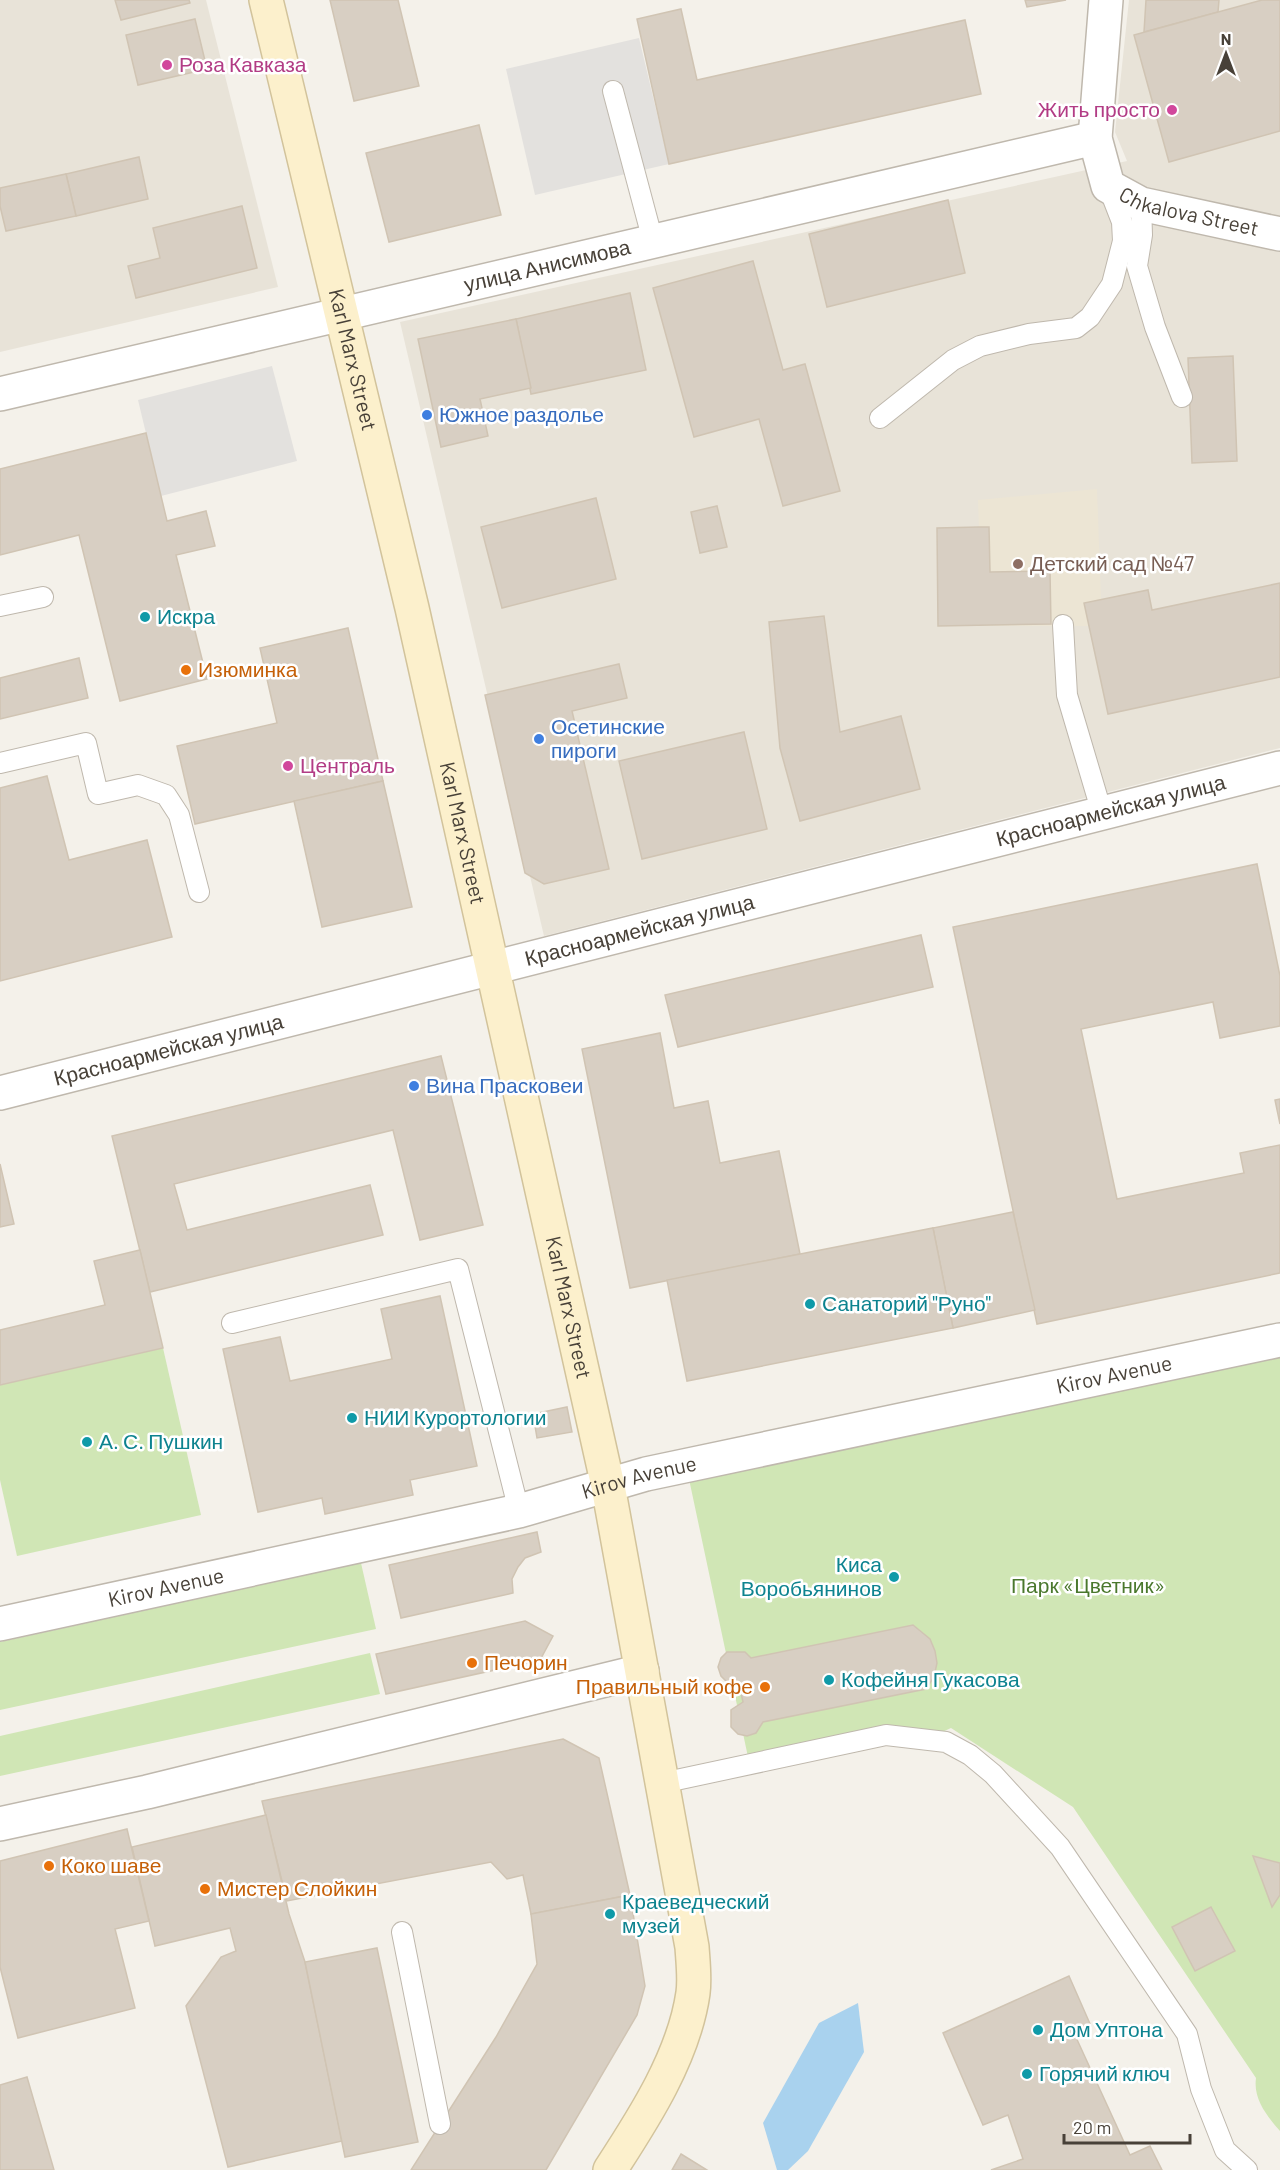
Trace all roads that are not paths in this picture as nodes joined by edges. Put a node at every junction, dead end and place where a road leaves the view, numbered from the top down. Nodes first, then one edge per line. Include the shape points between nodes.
1 (266, 0) edge
2 (1106, 0) edge
3 (613, 91) dead end
4 (1095, 138) junction
5 (1108, 186) junction
6 (1141, 204) junction
7 (1280, 234) edge
8 (653, 241) junction
9 (342, 314) junction
10 (0, 394) edge
11 (1182, 397) dead end
12 (880, 417) dead end
13 (43, 597) dead end
14 (0, 606) edge
15 (1063, 625) dead end
16 (0, 763) edge
17 (1280, 768) edge
18 (1101, 813) junction
19 (199, 892) dead end
20 (491, 968) junction
21 (0, 1093) edge
22 (232, 1323) dead end
23 (1280, 1340) edge
24 (608, 1486) junction
25 (519, 1511) junction
26 (0, 1624) edge
27 (642, 1671) junction
28 (662, 1783) junction
29 (0, 1824) edge
30 (402, 1932) dead end
31 (440, 2124) dead end
32 (610, 2170) edge
33 (1247, 2170) edge

1 - 9 street, Karl Marx Street
2 - 4 street, Chkalova Street
3 - 8 lane
4 - 5 street, Chkalova Street
4 - 8 street, улица Анисимова
5 - 6 street, Chkalova Street
5 - 12 lane via 1122,222 1123,241 1112,284 1090,317 1076,328 980,346 953,360
6 - 7 street, Chkalova Street
6 - 11 lane via 1137,266
8 - 9 street, улица Анисимова
9 - 10 street, улица Анисимова
9 - 20 street, Karl Marx Street
13 - 14 lane
15 - 18 lane via 1067,695
16 - 19 lane via 86,743 98,794 138,785 166,795 178,814
17 - 18 street, Красноармейская улица
18 - 20 street, Красноармейская улица
20 - 21 street, Красноармейская улица
20 - 24 street, Karl Marx Street
22 - 25 lane via 458,1269
23 - 24 street, Kirov Avenue via 646,1474
24 - 25 street, Kirov Avenue
24 - 27 street, Karl Marx Street
25 - 26 street, Kirov Avenue
27 - 28 street, Karl Marx Street
27 - 29 street via 159,1790
28 - 32 street, Karl Marx Street via 692,1947 694,1992 679,2042 653,2104
28 - 33 lane via 886,1735 946,1742 970,1755 993,1774 1060,1847 1187,2034 1201,2089 1225,2150
30 - 31 lane

